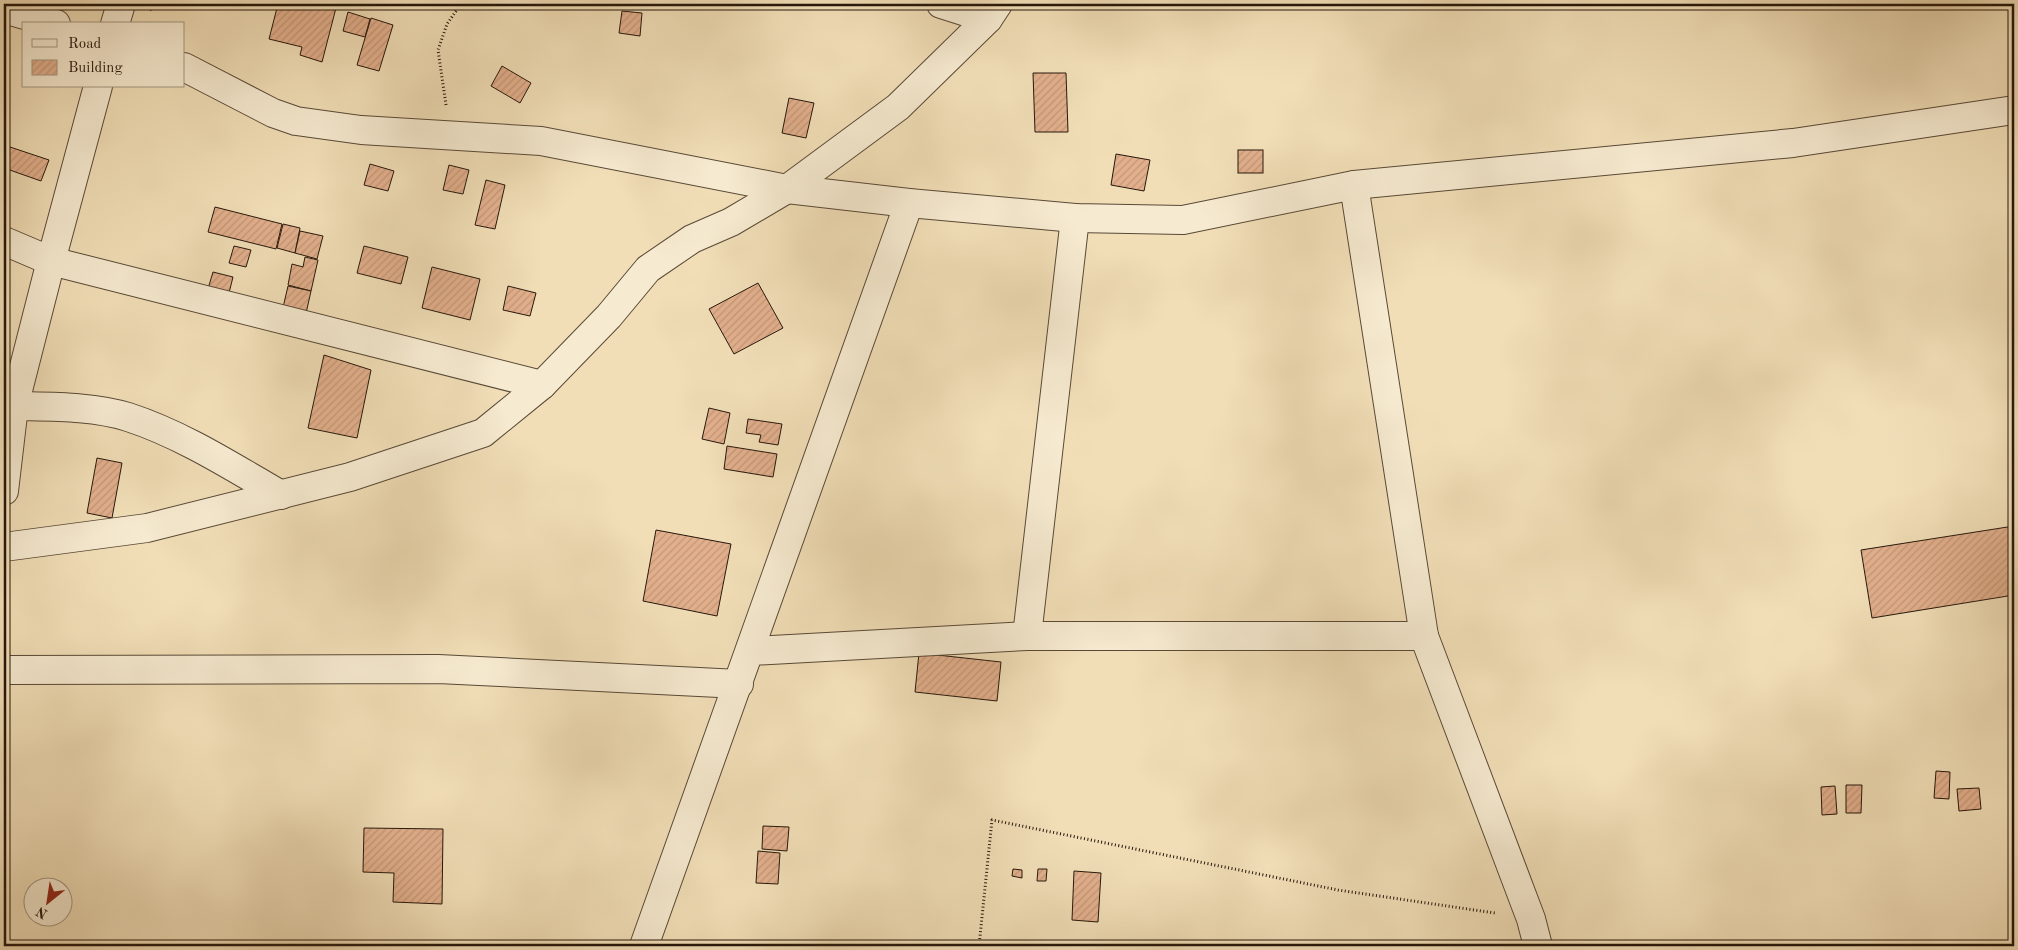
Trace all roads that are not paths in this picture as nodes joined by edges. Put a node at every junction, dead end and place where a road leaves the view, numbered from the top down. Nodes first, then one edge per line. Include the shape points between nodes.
1 (121, 4) edge
2 (941, 4) edge
3 (4, 9) edge
4 (993, 11) edge
5 (49, 22) edge
6 (116, 22) edge
7 (185, 68) edge
8 (97, 88) edge
9 (2014, 110) edge
10 (1354, 186) junction
11 (787, 189) junction
12 (909, 203) junction
13 (1075, 218) junction
14 (4, 242) edge
15 (51, 261) junction
16 (542, 385) junction
17 (9, 405) edge
18 (4, 491) edge
19 (281, 495) junction
20 (4, 547) edge
21 (1026, 636) junction
22 (1424, 636) junction
23 (750, 651) junction
24 (4, 670) edge
25 (739, 684) junction
26 (644, 946) edge
27 (1538, 946) edge

1 - 6 street
2 - 4 street
3 - 5 street
4 - 11 street via 898,107
7 - 11 street via 273,113 296,121 361,130 541,141
8 - 15 street
9 - 10 street via 1793,143
10 - 13 street via 1183,220
10 - 22 street
11 - 12 street
11 - 16 street via 730,222 692,239 648,269 609,316
12 - 13 street
12 - 23 street
13 - 21 street
14 - 15 street
15 - 16 street
15 - 17 street
16 - 19 street via 482,433 350,477
17 - 18 street
17 - 19 street via 78,408 126,417 182,438
19 - 20 street via 147,528
21 - 22 street
21 - 23 street
22 - 27 street via 1531,918
23 - 25 street
24 - 25 street via 438,669
25 - 26 street

